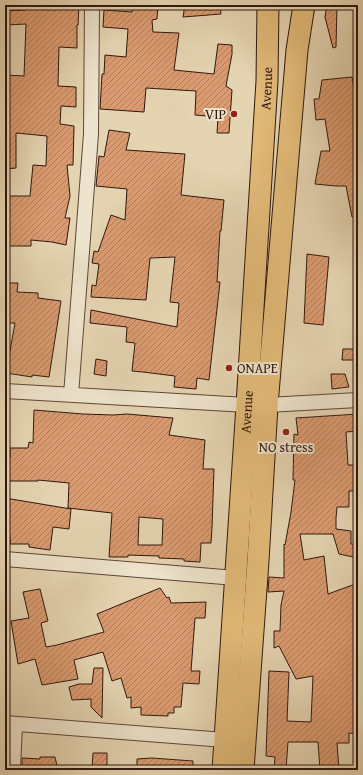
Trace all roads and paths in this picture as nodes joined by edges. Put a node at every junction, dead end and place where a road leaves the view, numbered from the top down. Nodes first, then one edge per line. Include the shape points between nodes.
1 (92, 5) edge
2 (268, 5) edge
3 (304, 5) edge
4 (5, 391) edge
5 (71, 395) junction
6 (358, 400) edge
7 (258, 405) junction
8 (5, 559) edge
9 (236, 578) junction
10 (10, 724) edge
11 (225, 740) junction
12 (12, 770) edge
13 (223, 770) edge
14 (243, 770) edge

1 - 5 street via 91,134
2 - 7 highway, Avenue
3 - 7 highway
4 - 5 street
5 - 7 street
6 - 7 street
7 - 9 highway, Avenue
7 - 14 highway via 258,562
8 - 9 street
9 - 11 highway, Avenue
10 - 11 street
10 - 12 street
11 - 13 highway, Avenue

